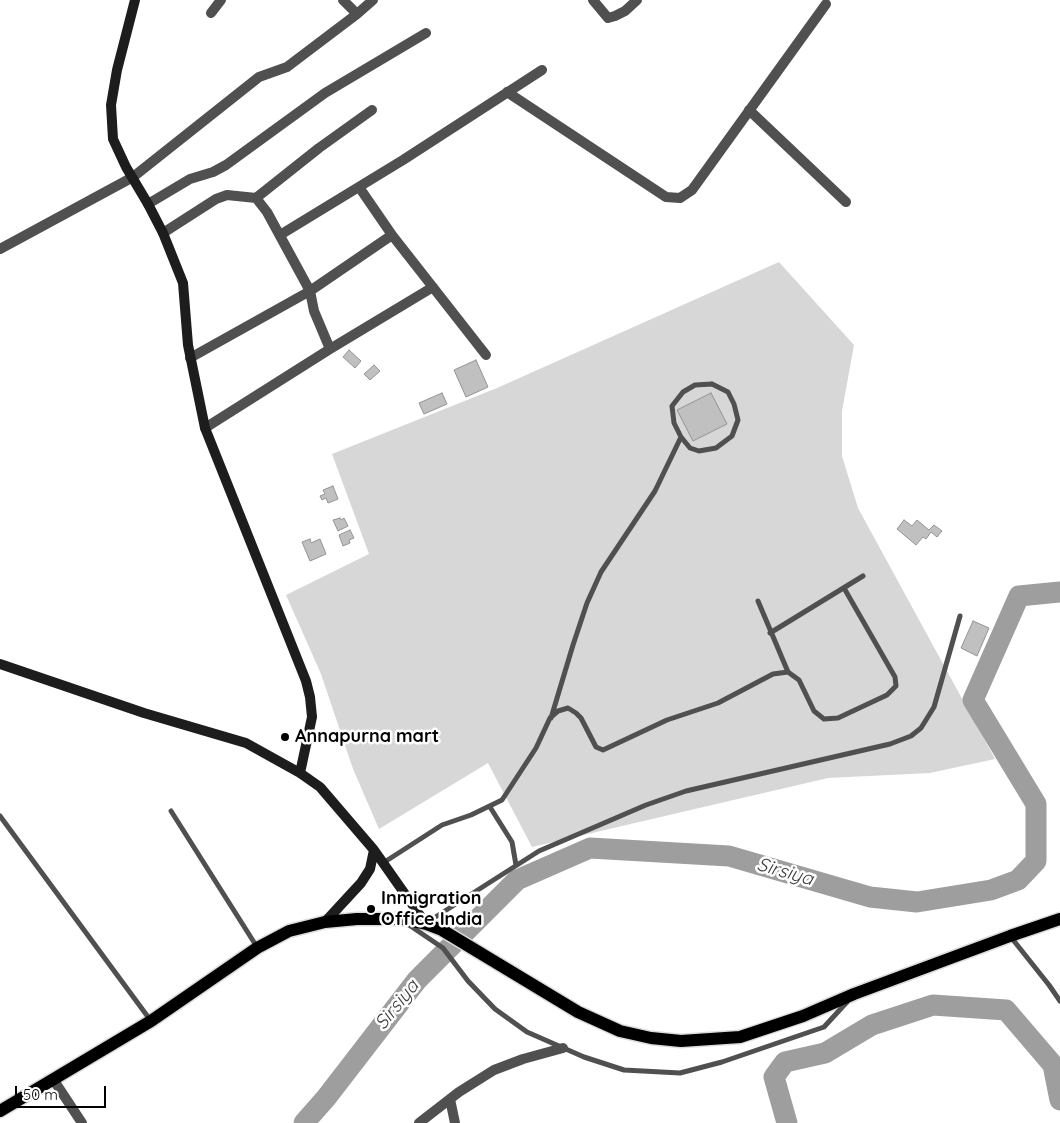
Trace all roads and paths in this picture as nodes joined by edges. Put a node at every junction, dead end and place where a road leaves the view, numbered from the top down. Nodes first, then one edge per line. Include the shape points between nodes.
1 (135, 0) edge
2 (221, 0) edge
3 (343, 0) edge
4 (373, 0) edge
5 (593, 0) edge
6 (638, 0) edge
7 (826, 1) edge
8 (211, 14) dead end
9 (357, 14) junction
10 (426, 33) dead end
11 (542, 70) dead end
12 (507, 92) junction
13 (372, 110) dead end
14 (749, 110) junction
15 (132, 177) junction
16 (359, 187) junction
17 (256, 198) junction
18 (846, 202) dead end
19 (148, 204) junction
20 (162, 233) junction
21 (280, 235) junction
22 (392, 235) junction
23 (0, 249) edge
24 (433, 287) junction
25 (310, 291) junction
26 (330, 349) junction
27 (486, 355) dead end
28 (190, 358) junction
29 (205, 428) junction
30 (682, 437) junction
31 (864, 576) dead end
32 (844, 588) junction
33 (758, 600) dead end
34 (960, 616) dead end
35 (770, 633) junction
36 (0, 664) edge
37 (788, 672) junction
38 (550, 718) junction
39 (300, 773) junction
40 (490, 807) junction
41 (171, 811) dead end
42 (0, 816) edge
43 (374, 850) junction
44 (383, 863) junction
45 (516, 865) junction
46 (402, 919) junction
47 (1060, 920) edge
48 (325, 922) junction
49 (426, 924) junction
50 (1010, 936) junction
51 (257, 948) junction
52 (854, 994) junction
53 (1060, 1001) edge
54 (151, 1021) junction
55 (563, 1048) junction
56 (53, 1079) junction
57 (450, 1099) junction
58 (0, 1111) edge
59 (82, 1123) edge
60 (419, 1123) edge
61 (455, 1123) edge

1 - 15 street via 111,105 113,139
2 - 8 street
3 - 9 street
4 - 9 street
5 - 6 street via 608,18 625,11
7 - 14 street
9 - 15 street via 287,67 259,77
10 - 19 street via 325,92 226,165 190,179
11 - 12 street
12 - 14 street via 666,197 680,198 692,190
12 - 16 street
13 - 17 street
14 - 18 street
15 - 19 street
15 - 23 street
16 - 21 street
16 - 22 street
17 - 20 street via 227,195 216,199
17 - 21 street
19 - 20 street
20 - 28 street via 183,283
21 - 25 street
22 - 24 street
22 - 25 street
24 - 26 street
24 - 27 street
25 - 26 street via 314,311
25 - 28 street
26 - 29 street
28 - 29 street
29 - 39 street via 306,681 312,717
30 - 30 lane via 674,423 672,406 684,392 695,385 712,384 728,392 738,420 732,436 716,448 699,451 690,448
30 - 38 lane via 655,491 601,572
31 - 32 lane
32 - 35 lane
32 - 37 lane via 895,677 896,686 887,695 838,718 824,719 814,711 799,680
33 - 35 lane
34 - 45 lane via 934,707 921,728 911,736 890,744 678,794 539,851
35 - 37 lane
36 - 39 street via 144,713 246,743
37 - 38 lane via 774,674 718,703 668,720 603,750 596,747 581,718 571,709 558,711
38 - 40 lane via 519,776 502,800
39 - 43 street via 320,787
40 - 44 lane via 442,825
40 - 45 lane via 512,842
41 - 51 lane
42 - 54 lane
43 - 44 street
43 - 48 street via 370,869 361,883
44 - 49 street
45 - 49 lane
46 - 48 main road
46 - 49 main road
46 - 55 lane via 443,948 495,1009 527,1032
47 - 50 main road
48 - 51 main road via 288,931
49 - 52 main road via 442,930 578,1012 620,1031 652,1038 682,1042 740,1037 803,1016
50 - 52 main road
50 - 53 lane
51 - 54 main road
52 - 55 lane via 824,1027 680,1073 624,1070
54 - 56 main road
55 - 57 street via 494,1070
56 - 58 main road
56 - 59 street
57 - 60 street
57 - 61 street

